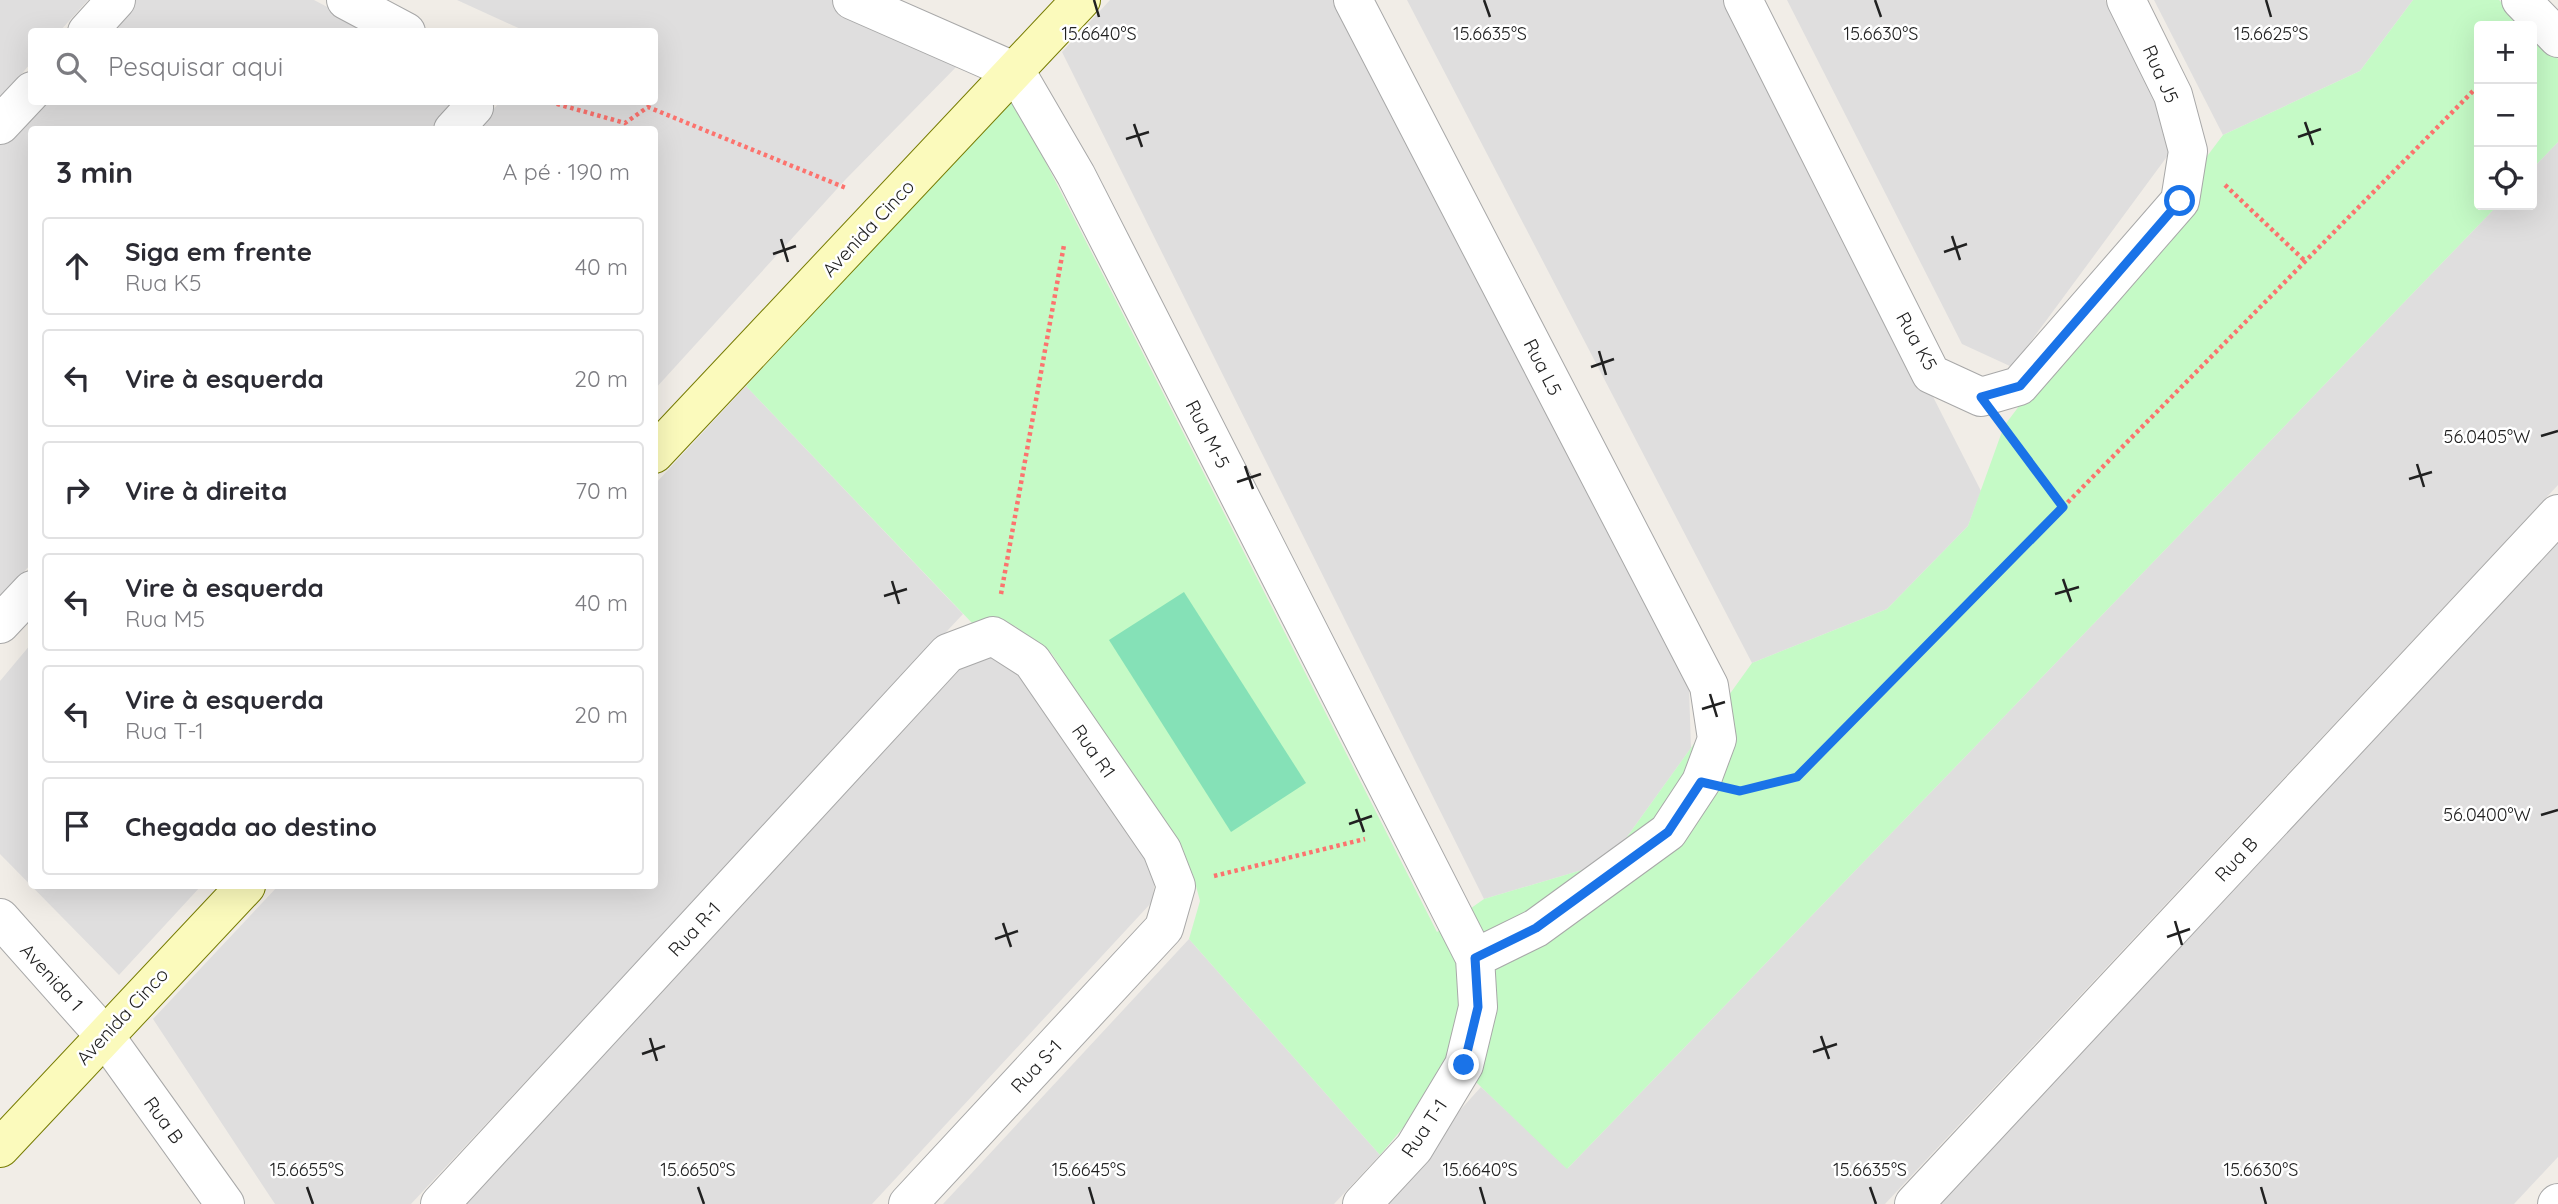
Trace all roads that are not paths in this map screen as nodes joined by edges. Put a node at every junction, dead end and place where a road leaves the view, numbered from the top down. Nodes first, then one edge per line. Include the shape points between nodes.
1 (116, 0) edge
2 (346, 0) edge
3 (852, 0) edge
4 (1081, 0) edge
5 (1353, 0) edge
6 (1743, 0) edge
7 (2126, 0) edge
8 (2521, 0) edge
9 (91, 28) edge
10 (398, 28) edge
11 (2558, 38) edge
12 (1016, 72) junction
13 (28, 95) edge
14 (474, 105) edge
15 (0, 125) edge
16 (457, 126) edge
17 (2189, 151) joint
18 (658, 450) edge
19 (2558, 514) edge
20 (28, 594) edge
21 (0, 624) edge
22 (993, 636) joint
23 (243, 889) edge
24 (0, 918) edge
25 (1164, 928) joint
26 (1475, 958) junction
27 (104, 1035) junction
28 (0, 1148) edge
29 (225, 1204) edge
30 (440, 1204) edge
31 (908, 1204) edge
32 (1362, 1204) edge
33 (1914, 1204) edge

1 - 9 street
2 - 10 street
3 - 12 street
4 - 12 street, Avenida Cinco
5 - 26 street, Rua L5 via 1709,686 1717,739 1701,782 1668,832 1536,928
6 - 17 street, Rua K5 via 1931,374 1981,397 2020,386 2180,201
7 - 17 street, Rua J5 via 2173,95
8 - 11 street
12 - 18 street, Avenida Cinco
12 - 26 street, Rua M-5 via 1076,175
13 - 15 street
14 - 16 street
19 - 33 street, Rua B
20 - 21 street
22 - 25 street, Rua R1 via 1032,661 1162,850 1176,886
22 - 30 street, Rua R-1 via 948,653
23 - 27 street, Avenida Cinco
24 - 27 street, Avenida 1
25 - 31 street, Rua S-1
26 - 32 street, Rua T-1 via 1478,1007 1464,1065 1414,1148
27 - 28 street, Avenida Cinco
27 - 29 street, Rua B

